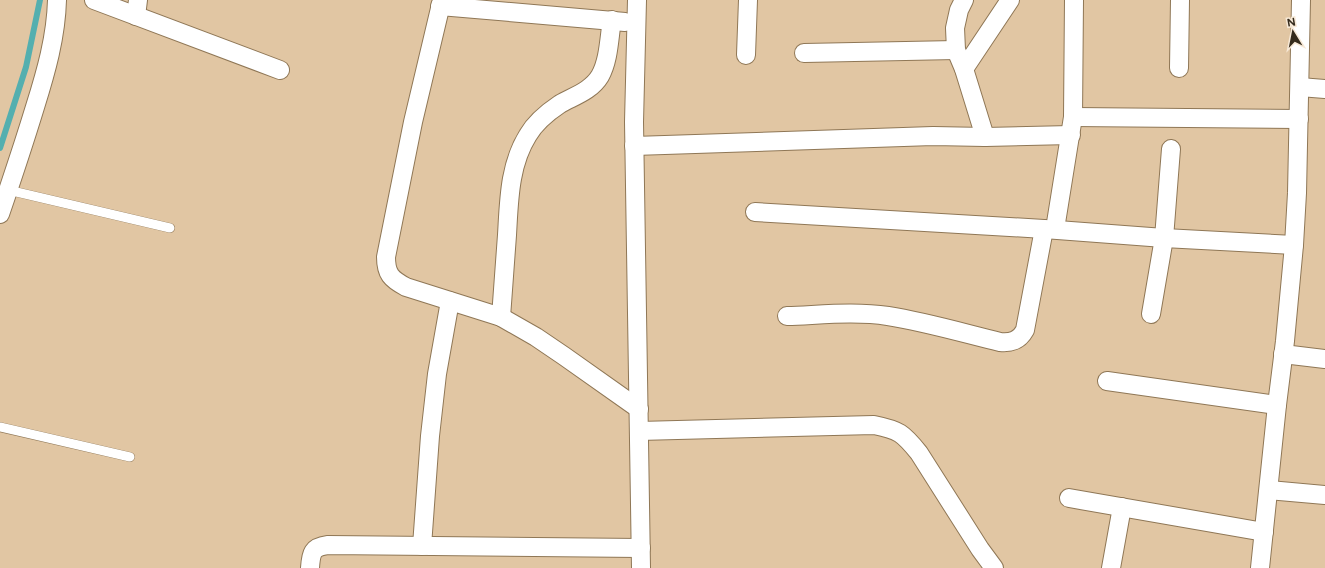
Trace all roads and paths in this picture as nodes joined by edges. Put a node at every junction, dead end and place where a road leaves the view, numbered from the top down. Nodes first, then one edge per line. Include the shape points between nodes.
1 (58, 0) edge
2 (94, 0) edge
3 (636, 0) edge
4 (748, 0) edge
5 (964, 0) edge
6 (1010, 0) edge
7 (1074, 0) edge
8 (1180, 0) edge
9 (1301, 0) edge
10 (441, 3) edge
11 (540, 7) edge
12 (137, 8) edge
13 (612, 20) junction
14 (636, 22) junction
15 (956, 50) junction
16 (804, 53) dead end
17 (746, 55) dead end
18 (1179, 68) dead end
19 (964, 69) junction
20 (280, 70) dead end
21 (1300, 87) junction
22 (1325, 89) edge
23 (1073, 117) junction
24 (1299, 119) junction
25 (1071, 135) junction
26 (985, 137) junction
27 (634, 146) junction
28 (1171, 149) dead end
29 (8, 190) junction
30 (755, 212) dead end
31 (0, 214) edge
32 (170, 228) dead end
33 (1050, 229) junction
34 (1164, 238) junction
35 (1294, 245) junction
36 (450, 301) junction
37 (1151, 314) dead end
38 (787, 316) dead end
39 (500, 317) junction
40 (1283, 354) junction
41 (1325, 359) edge
42 (1107, 382) dead end
43 (1277, 405) junction
44 (639, 409) junction
45 (0, 426) edge
46 (639, 431) junction
47 (130, 457) dead end
48 (1269, 490) junction
49 (1325, 495) edge
50 (1069, 498) dead end
51 (1122, 507) junction
52 (1264, 532) junction
53 (422, 546) junction
54 (641, 548) junction
55 (980, 549) junction
56 (310, 568) edge
57 (641, 568) edge
58 (978, 568) edge
59 (994, 568) edge
60 (1111, 568) edge
61 (1260, 568) edge

1 - 29 street via 54,38 47,69
2 - 12 street
3 - 14 street
4 - 17 street
5 - 15 street via 955,28
6 - 19 street
7 - 23 street
8 - 18 street
9 - 21 street
10 - 11 street
10 - 36 street via 413,122 386,266 395,281
11 - 13 street
12 - 20 street
13 - 14 street
13 - 39 street via 604,67 599,78 584,92 560,105 541,120 528,134 519,152 510,193
14 - 27 street
15 - 16 street
15 - 19 street
19 - 26 street
21 - 22 street
21 - 24 street
23 - 24 street
23 - 25 street
24 - 35 street
25 - 26 street
25 - 33 street
26 - 27 street via 933,136
27 - 44 street
28 - 34 street
29 - 31 street
29 - 32 lane
30 - 33 street
33 - 34 street
33 - 38 street via 1025,330 1022,336 1012,342 1000,342 888,316
34 - 35 street
34 - 37 street
35 - 40 street
36 - 39 street
36 - 53 street via 437,374
39 - 44 street via 559,352
40 - 41 street
40 - 43 street
42 - 43 street
43 - 48 street
44 - 46 street
45 - 47 lane
46 - 54 street
46 - 55 street via 874,425 892,429 909,440
48 - 49 street
48 - 52 street
50 - 51 street
51 - 52 street
51 - 60 street
52 - 61 street
53 - 54 street
53 - 56 street via 321,545 311,555
54 - 57 street
55 - 58 street
55 - 59 street

